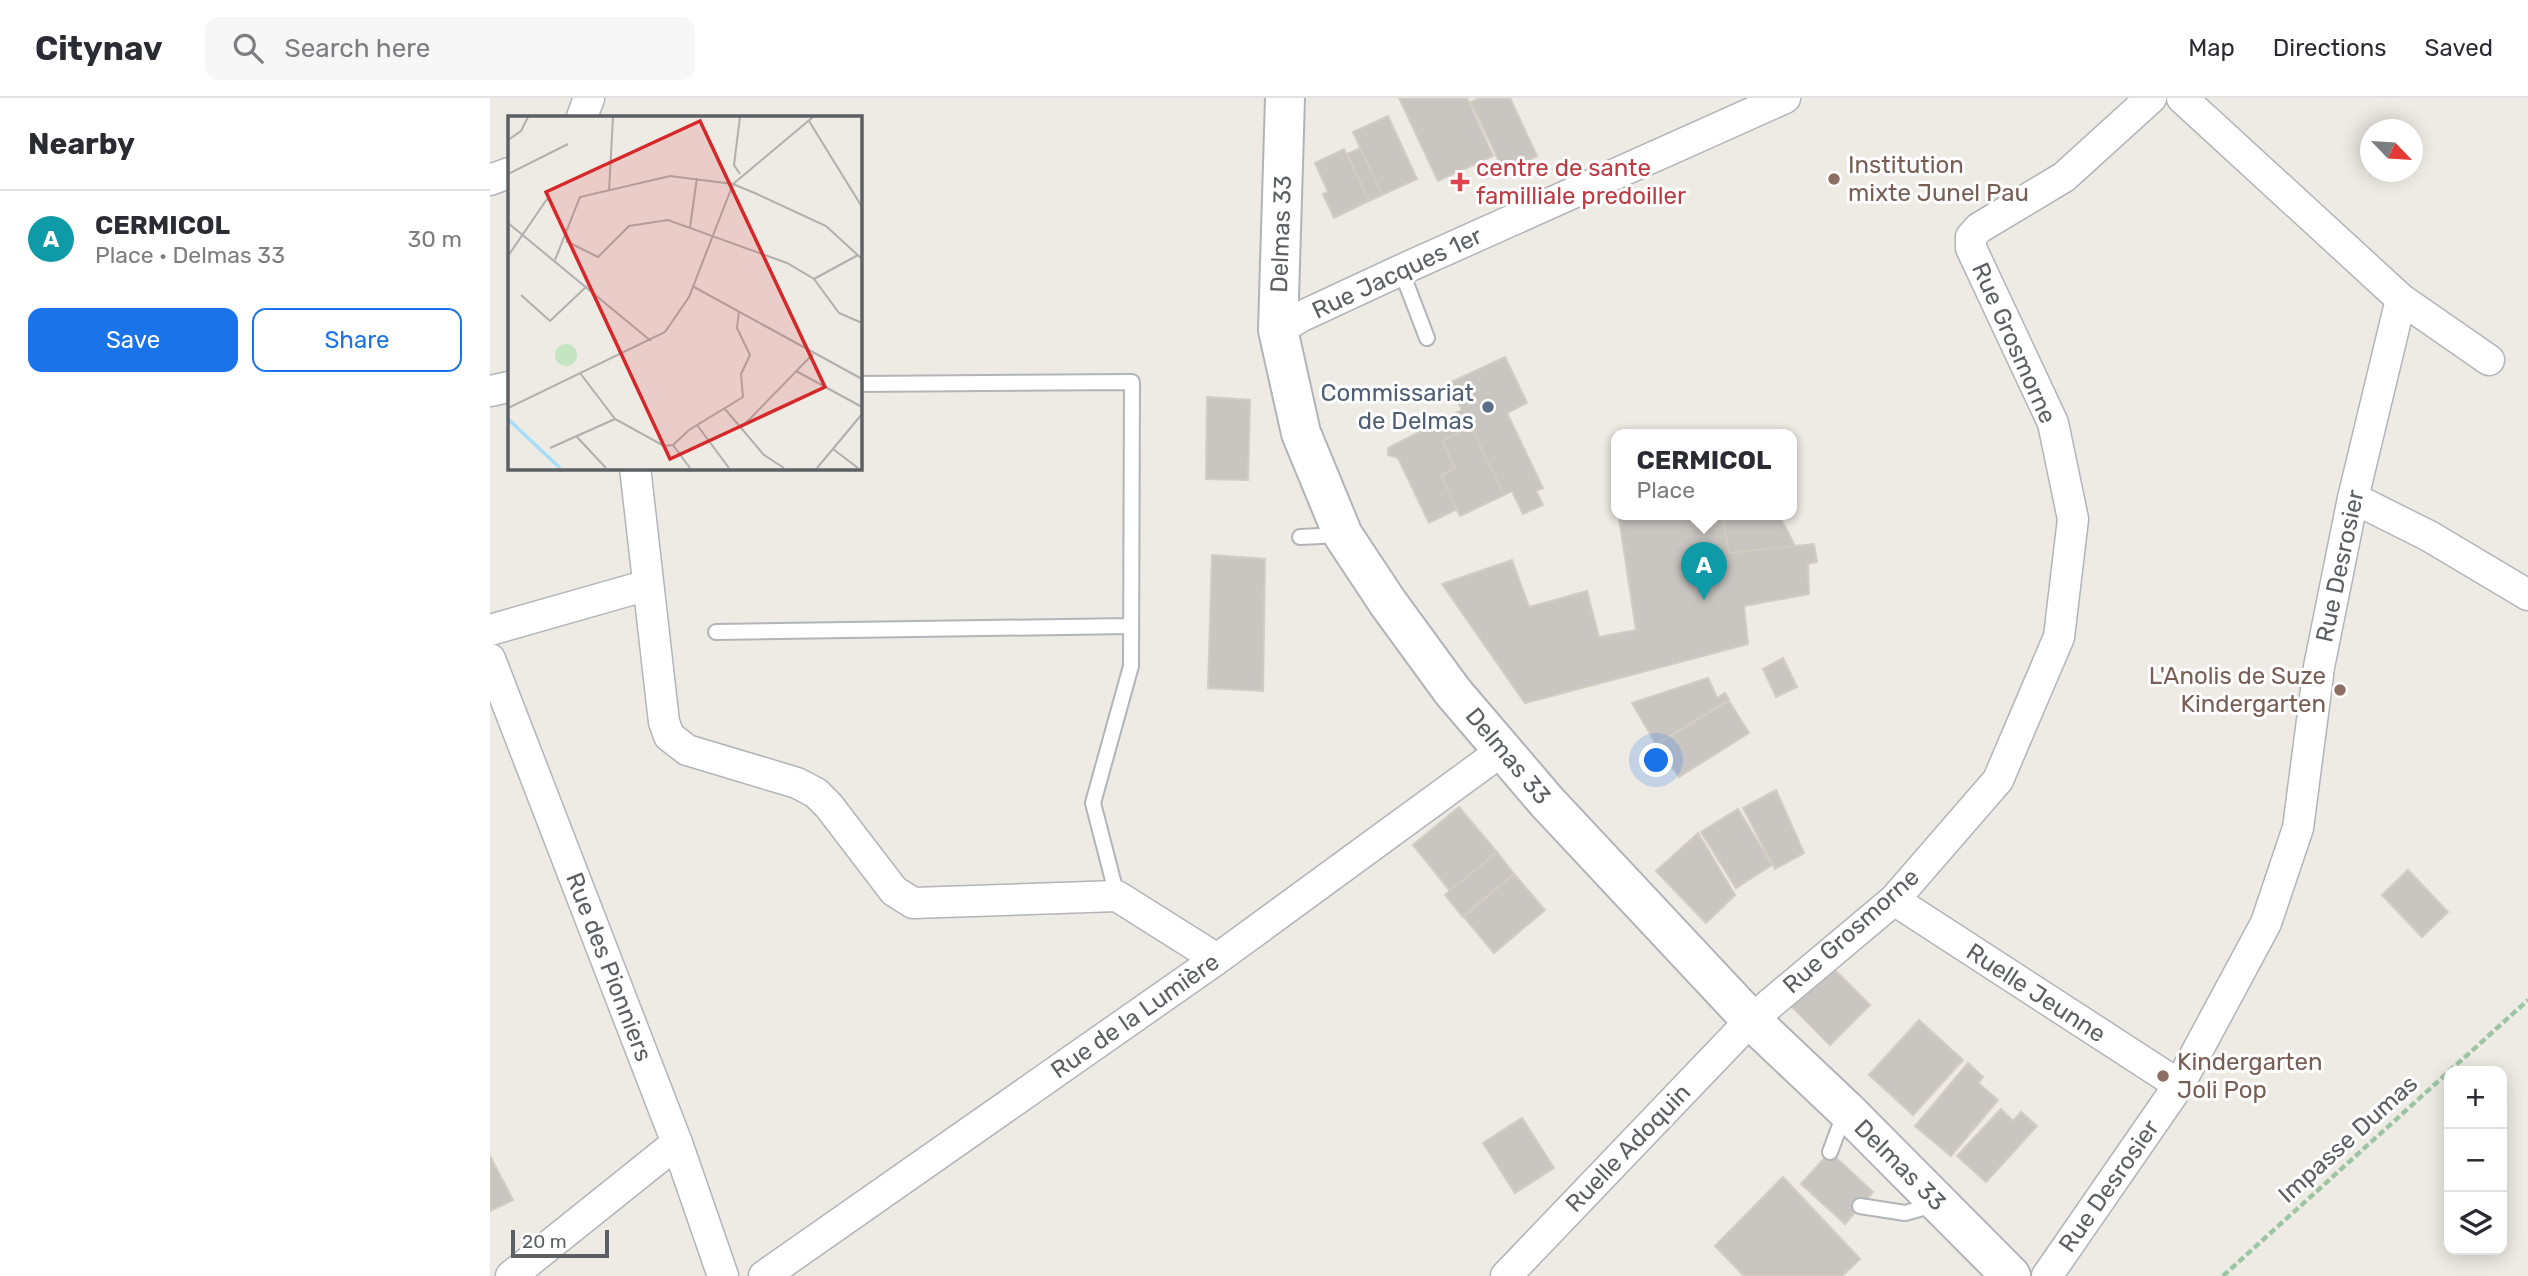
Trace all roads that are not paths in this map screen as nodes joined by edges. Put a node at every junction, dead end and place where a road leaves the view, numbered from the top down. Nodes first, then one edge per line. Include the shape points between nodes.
1 (589, 98) edge
2 (1285, 98) edge
3 (1785, 98) edge
4 (2151, 98) edge
5 (2182, 98) edge
6 (582, 116) edge
7 (508, 173) edge
8 (490, 180) edge
9 (1401, 270) junction
10 (2401, 299) junction
11 (1278, 330) junction
12 (1427, 338) dead end
13 (2489, 360) dead end
14 (861, 384) edge
15 (508, 387) edge
16 (490, 391) edge
17 (635, 469) edge
18 (2353, 498) junction
19 (1343, 535) junction
20 (1300, 537) dead end
21 (648, 585) junction
22 (2528, 595) edge
23 (1130, 626) junction
24 (490, 630) edge
25 (716, 632) dead end
26 (490, 659) edge
27 (1503, 750) junction
28 (1117, 897) junction
29 (1894, 900) junction
30 (1217, 959) junction
31 (1751, 1020) junction
32 (2179, 1085) junction
33 (1846, 1110) junction
34 (677, 1143) junction
35 (1830, 1152) dead end
36 (1938, 1204) junction
37 (1860, 1206) dead end
38 (511, 1276) edge
39 (723, 1276) edge
40 (764, 1276) edge
41 (1506, 1276) edge
42 (2011, 1276) edge
43 (2047, 1276) edge

1 - 6 street
2 - 11 main road, Delmas 33
3 - 9 street, Rue Jacques 1er
4 - 29 street, Rue Grosmorne via 2064,177 1971,237 1971,248 2053,423 2073,519 2059,637 1998,780
5 - 10 street
7 - 8 street
9 - 11 street, Rue Jacques 1er
9 - 12 lane
10 - 13 street
10 - 18 street, Rue Desrosier
11 - 19 main road, Delmas 33 via 1301,433
14 - 23 lane via 1132,382
15 - 16 street
17 - 21 street
18 - 22 street via 2429,536
18 - 32 street, Rue Desrosier via 2319,667 2298,828 2266,923
19 - 20 lane
19 - 27 main road, Delmas 33 via 1445,681
21 - 24 street
21 - 28 street via 669,736 687,750 816,793 894,891 913,903
23 - 25 lane
23 - 28 lane via 1131,666 1093,803
26 - 34 street, Rue des Pionniers
27 - 30 street, Rue de la Lumière
27 - 31 main road, Delmas 33
28 - 30 street
29 - 31 street, Rue Grosmorne
29 - 32 street, Ruelle Jeunne
30 - 40 street, Rue de la Lumière
31 - 33 main road, Delmas 33
31 - 41 street, Ruelle Adoquin
32 - 43 street, Rue Desrosier
33 - 35 lane
33 - 36 main road, Delmas 33
34 - 38 street
34 - 39 street, Rue des Pionniers
36 - 37 lane via 1905,1213
36 - 42 main road, Delmas 33

